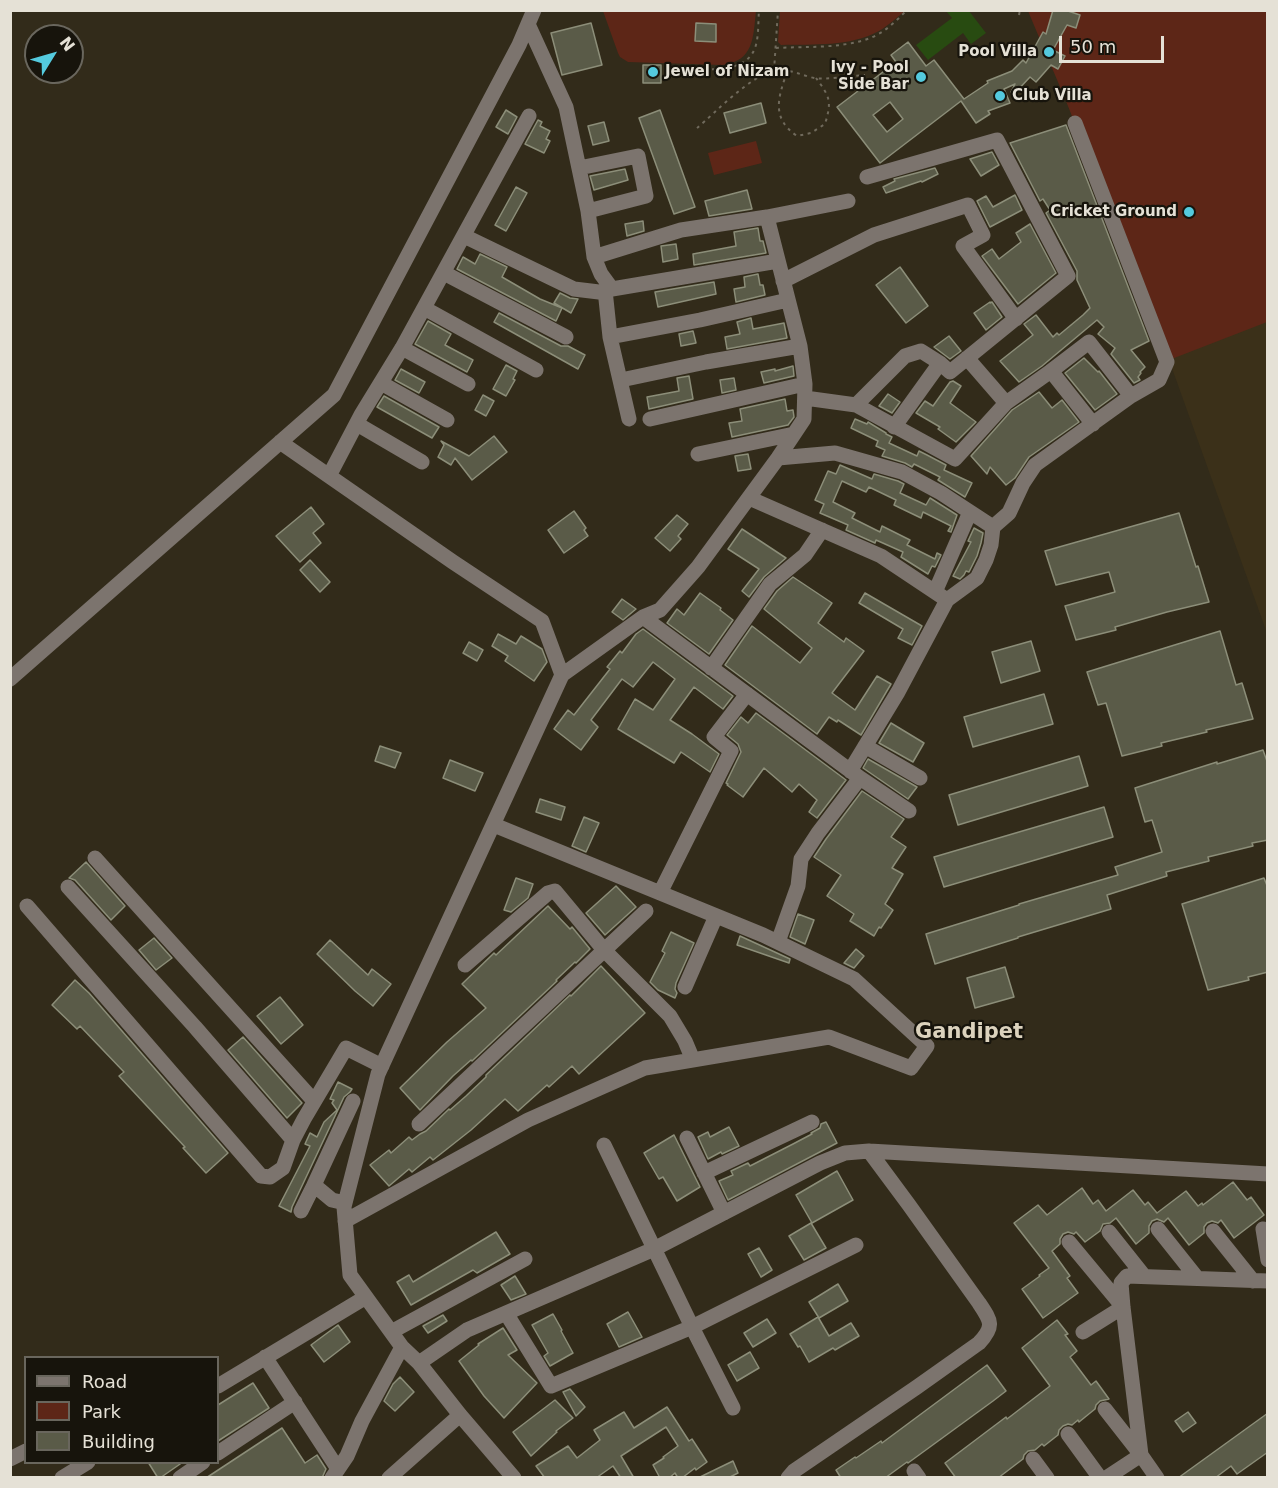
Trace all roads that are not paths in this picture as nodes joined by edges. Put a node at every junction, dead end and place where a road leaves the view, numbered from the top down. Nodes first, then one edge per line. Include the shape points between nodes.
1 (531, 17) edge
2 (529, 116) dead end
3 (1075, 123) dead end
4 (579, 168) junction
5 (867, 177) dead end
6 (848, 201) dead end
7 (588, 211) junction
8 (767, 217) junction
9 (464, 236) junction
10 (594, 257) junction
11 (778, 261) junction
12 (444, 273) junction
13 (783, 281) junction
14 (606, 290) junction
15 (788, 300) junction
16 (424, 308) junction
17 (1016, 319) junction
18 (566, 337) dead end
19 (610, 337) junction
20 (800, 345) junction
21 (402, 348) junction
22 (967, 358) junction
23 (940, 363) junction
24 (536, 370) dead end
25 (1051, 371) junction
26 (621, 380) junction
27 (381, 383) junction
28 (468, 384) dead end
29 (805, 391) junction
30 (1131, 396) junction
31 (1006, 402) junction
32 (856, 405) junction
33 (629, 419) dead end
34 (650, 419) dead end
35 (447, 420) dead end
36 (357, 424) junction
37 (1093, 424) junction
38 (894, 427) junction
39 (794, 434) junction
40 (280, 442) junction
41 (698, 454) dead end
42 (778, 458) junction
43 (422, 462) dead end
44 (329, 476) junction
45 (749, 498) junction
46 (970, 512) junction
47 (993, 527) junction
48 (822, 530) junction
49 (941, 596) junction
50 (643, 617) junction
51 (711, 668) junction
52 (562, 675) junction
53 (10, 679) edge
54 (747, 694) junction
55 (865, 746) junction
56 (855, 774) junction
57 (920, 778) dead end
58 (909, 811) dead end
59 (494, 825) junction
60 (95, 858) dead end
61 (68, 888) dead end
62 (660, 893) junction
63 (27, 906) dead end
64 (646, 911) dead end
65 (716, 916) junction
66 (778, 942) junction
67 (604, 950) junction
68 (465, 965) dead end
69 (685, 987) dead end
70 (693, 1060) junction
71 (382, 1066) junction
72 (314, 1101) junction
73 (353, 1101) dead end
74 (812, 1122) dead end
75 (419, 1124) dead end
76 (687, 1138) dead end
77 (293, 1140) junction
78 (604, 1145) dead end
79 (869, 1151) junction
80 (704, 1173) junction
81 (1268, 1174) edge
82 (314, 1185) junction
83 (345, 1203) junction
84 (301, 1211) dead end
85 (724, 1213) junction
86 (345, 1221) junction
87 (1158, 1229) dead end
88 (1263, 1229) dead end
89 (1108, 1232) dead end
90 (1213, 1232) dead end
91 (1069, 1242) dead end
92 (856, 1245) dead end
93 (654, 1248) junction
94 (525, 1259) dead end
95 (1268, 1260) edge
96 (1144, 1276) junction
97 (1197, 1278) junction
98 (1260, 1281) edge
99 (366, 1297) junction
100 (1123, 1307) junction
101 (506, 1313) junction
102 (692, 1327) junction
103 (391, 1332) junction
104 (1083, 1332) dead end
105 (402, 1347) junction
106 (266, 1357) junction
107 (419, 1363) junction
108 (219, 1385) edge
109 (295, 1402) junction
110 (733, 1408) dead end
111 (1105, 1409) dead end
112 (460, 1415) junction
113 (1068, 1434) dead end
114 (24, 1452) edge
115 (219, 1452) edge
116 (1141, 1455) junction
117 (10, 1459) edge
118 (1033, 1459) dead end
119 (85, 1464) edge
120 (200, 1464) edge
121 (335, 1473) edge
122 (62, 1478) edge
123 (180, 1478) edge
124 (389, 1478) edge
125 (514, 1478) edge
126 (788, 1478) edge
127 (1047, 1478) edge
128 (1100, 1478) edge
129 (1106, 1478) edge
130 (1157, 1478) edge

1 - 4 street via 566,107
1 - 40 street via 334,395
2 - 9 street
3 - 30 street via 1167,362 1159,380
4 - 7 street
4 - 7 street via 638,156 646,196
5 - 17 street via 997,140 1068,276
6 - 8 street
7 - 10 street
8 - 10 street via 681,230
8 - 11 street
9 - 12 street
9 - 14 street via 574,289
10 - 14 street
11 - 13 street
11 - 14 street
12 - 16 street
12 - 18 street
13 - 15 street
13 - 17 street via 874,235 968,205 982,235 963,246
14 - 19 street
15 - 19 street
15 - 20 street
16 - 21 street
16 - 24 street
17 - 22 street
19 - 26 street
20 - 26 street
20 - 29 street
21 - 27 street
21 - 28 street
22 - 23 street via 950,372
22 - 31 street
23 - 32 street via 921,351 905,356
23 - 38 street
25 - 30 street via 1089,342
25 - 31 street
25 - 37 street
26 - 33 street
27 - 35 street
27 - 36 street
29 - 32 street
29 - 34 street
29 - 39 street via 804,419
30 - 37 street
31 - 38 street via 955,459
32 - 38 street
36 - 43 street
36 - 44 street
37 - 47 street via 1035,465 1009,513
39 - 41 street
39 - 42 street
40 - 44 street
40 - 53 street
42 - 45 street
42 - 46 street via 835,453 902,472
44 - 52 street via 542,621
45 - 48 street
45 - 50 street via 660,610
46 - 47 street
46 - 49 street
47 - 49 street via 991,546 977,578
48 - 49 street via 880,556
48 - 51 street via 805,555 771,584
49 - 55 street via 898,692
50 - 51 street
50 - 52 street
51 - 54 street
52 - 59 street
54 - 56 street
54 - 62 street via 714,737 731,751
55 - 56 street
55 - 57 street
56 - 58 street
56 - 66 street via 801,859 798,886
59 - 62 street
59 - 71 street
60 - 72 street
61 - 77 street
62 - 65 street
63 - 77 street via 261,1176 270,1178 283,1168
64 - 67 street
65 - 66 street
65 - 69 street
66 - 70 street via 854,979 927,1046 911,1068 829,1037
67 - 68 street via 555,891
67 - 70 street via 670,1016
67 - 75 street
70 - 86 street via 645,1068 528,1120
71 - 72 street via 346,1048
71 - 83 street
72 - 77 street
73 - 82 street
74 - 80 street
76 - 80 street
78 - 93 street
79 - 81 street
79 - 85 street via 845,1153 820,1163
79 - 126 street via 979,1303 990,1326 979,1343
80 - 85 street
82 - 83 street via 332,1200
82 - 84 street
83 - 86 street
85 - 93 street
86 - 99 street via 350,1275
87 - 97 street
88 - 95 street
89 - 96 street
90 - 98 street
91 - 100 street
92 - 102 street
93 - 101 street
93 - 102 street
94 - 103 street
96 - 97 street
96 - 100 street via 1127,1276 1121,1282
97 - 98 street
99 - 103 street
99 - 106 street
100 - 104 street
100 - 116 street
101 - 102 street via 551,1386
101 - 107 street via 467,1330
102 - 110 street
103 - 105 street
105 - 107 street
105 - 121 street
106 - 108 street
106 - 109 street
107 - 112 street
109 - 115 street
109 - 121 street
111 - 116 street
112 - 124 street
112 - 125 street
113 - 128 street
114 - 117 street
116 - 129 street
116 - 130 street
118 - 127 street
119 - 122 street
120 - 123 street

